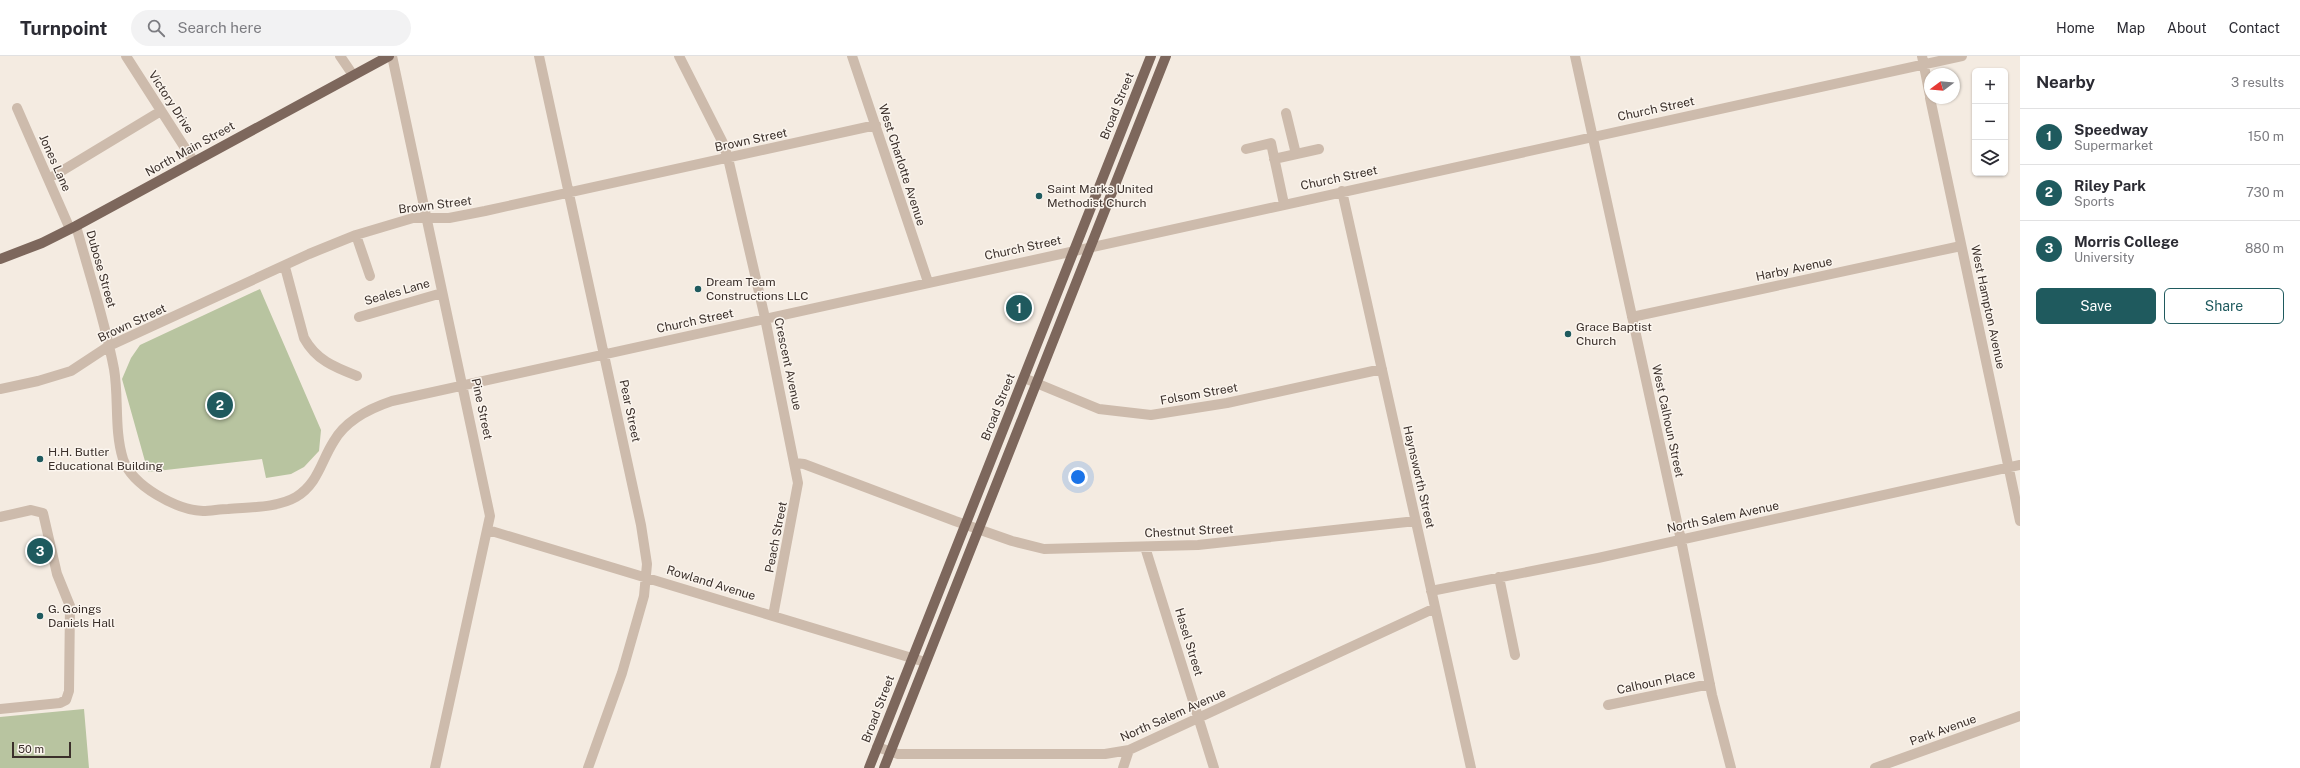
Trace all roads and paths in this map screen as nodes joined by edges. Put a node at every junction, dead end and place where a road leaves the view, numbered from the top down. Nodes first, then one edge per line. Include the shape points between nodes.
1 (126, 56) edge
2 (340, 56) edge
3 (390, 56) edge
4 (539, 56) edge
5 (679, 56) edge
6 (852, 56) edge
7 (1151, 56) edge
8 (1166, 56) edge
9 (1575, 56) edge
10 (1962, 56) edge
11 (1923, 60) edge
12 (353, 75) junction
13 (1931, 104) edge
14 (17, 108) dead end
15 (161, 111) junction
16 (1286, 113) dead end
17 (876, 125) junction
18 (1594, 136) junction
19 (1246, 149) dead end
20 (1319, 149) dead end
21 (1296, 154) junction
22 (728, 158) junction
23 (1274, 159) junction
24 (194, 162) junction
25 (55, 175) dead end
26 (1342, 191) junction
27 (569, 193) junction
28 (1284, 204) junction
29 (426, 218) junction
30 (73, 227) junction
31 (356, 235) junction
32 (1090, 246) junction
33 (1961, 246) junction
34 (1074, 250) junction
35 (0, 259) edge
36 (285, 267) junction
37 (370, 276) dead end
38 (928, 282) junction
39 (442, 293) junction
40 (359, 317) dead end
41 (1632, 317) junction
42 (765, 318) junction
43 (109, 346) junction
44 (604, 354) junction
45 (1382, 369) junction
46 (357, 376) dead end
47 (1024, 378) junction
48 (1036, 383) junction
49 (464, 386) junction
50 (0, 389) edge
51 (795, 463) junction
52 (2020, 465) edge
53 (2009, 468) junction
54 (138, 480) joint
55 (0, 517) edge
56 (1416, 521) junction
57 (2020, 521) edge
58 (965, 524) junction
59 (978, 529) junction
60 (488, 530) junction
61 (1681, 540) junction
62 (1145, 547) junction
63 (646, 578) junction
64 (1499, 578) junction
65 (1432, 591) junction
66 (1435, 608) junction
67 (773, 616) junction
68 (1515, 655) dead end
69 (912, 658) junction
70 (926, 662) junction
71 (1710, 684) junction
72 (1608, 705) dead end
73 (0, 709) edge
74 (2020, 716) edge
75 (1199, 719) junction
76 (878, 747) junction
77 (1129, 750) junction
78 (890, 751) junction
79 (435, 768) edge
80 (588, 768) edge
81 (869, 768) edge
82 (884, 768) edge
83 (1123, 768) edge
84 (1214, 768) edge
85 (1471, 768) edge
86 (1731, 768) edge
87 (1875, 768) edge

1 - 15 street, Victory Drive
2 - 12 street
3 - 12 main road, North Main Street
3 - 29 street, Pine Street
4 - 27 street, Pear Street
5 - 22 street, Crescent Avenue
6 - 17 street, West Charlotte Avenue
7 - 34 main road, Broad Street
8 - 32 main road
9 - 18 street, West Calhoun Street
10 - 11 street, Church Street
11 - 18 street, Church Street
12 - 24 main road, North Main Street
13 - 33 street, West Hampton Avenue
14 - 30 street, Jones Lane
15 - 24 street, Victory Drive
15 - 25 street
16 - 21 street
17 - 22 street, Brown Street
17 - 38 street, West Charlotte Avenue
18 - 26 street, Church Street
18 - 41 street, West Calhoun Street
19 - 23 street via 1270,143
20 - 21 street
21 - 23 street
22 - 27 street, Brown Street
22 - 42 street, Crescent Avenue
23 - 28 street
24 - 30 main road, North Main Street
26 - 28 street, Church Street
26 - 45 street, Haynsworth Street
27 - 29 street, Brown Street via 449,218
27 - 44 street, Pear Street
28 - 32 street, Church Street
29 - 31 street, Brown Street via 413,218
29 - 39 street, Pine Street
30 - 35 main road, North Main Street via 42,243
30 - 43 street, Dubose Street
31 - 36 street, Brown Street
31 - 37 street
32 - 34 street, Church Street
32 - 48 main road
33 - 41 street, Harby Avenue
33 - 53 street, West Hampton Avenue
34 - 38 street, Church Street
34 - 47 main road, Broad Street
36 - 43 street, Brown Street
36 - 46 street via 308,346 320,360
38 - 42 street, Church Street
39 - 40 street, Seales Lane
39 - 49 street, Pine Street
41 - 61 street, West Calhoun Street
42 - 44 street, Church Street
42 - 51 street, Crescent Avenue
43 - 50 street, Brown Street via 64,374
43 - 54 street, Dubose Street via 116,384 122,453 126,466
44 - 49 street, Church Street
44 - 63 street, Pear Street via 641,525 646,556
45 - 48 street, Folsom Street via 1227,403 1151,415 1099,409
45 - 56 street, Haynsworth Street
47 - 48 street, Folsom Street
47 - 58 main road, Broad Street
48 - 59 main road
49 - 54 street, Church Street via 392,400 363,413 345,426 334,440 318,474 307,488 286,502 203,511 181,506 159,496
49 - 60 street, Pine Street via 489,505
51 - 58 street via 804,464
51 - 67 street, Peach Street via 798,483 796,502
52 - 53 street, North Salem Avenue
53 - 57 street, West Hampton Avenue
53 - 61 street, North Salem Avenue
55 - 73 street via 31,510 43,513 58,574 70,606 69,691 66,700 60,703
56 - 62 street, Chestnut Street via 1232,542
56 - 65 street, Haynsworth Street
58 - 59 street, Chestnut Street
58 - 69 main road, Broad Street
59 - 62 street, Chestnut Street via 1044,549
59 - 70 main road
60 - 63 street, Rowland Avenue
60 - 79 street, Pine Street
61 - 64 street, North Salem Avenue
61 - 71 street, West Calhoun Street
62 - 75 street, Hasel Street
63 - 67 street, Rowland Avenue
63 - 80 street, Pear Street via 632,642
64 - 65 street, North Salem Avenue
64 - 68 street
65 - 66 street, Haynsworth Street
66 - 75 street, North Salem Avenue
66 - 85 street, Haynsworth Street
67 - 69 street, Rowland Avenue
69 - 70 street, Rowland Avenue
69 - 76 main road, Broad Street
70 - 78 main road
71 - 72 street, Calhoun Place
71 - 86 street, West Calhoun Street
74 - 87 street, Park Avenue
75 - 77 street, North Salem Avenue
75 - 84 street, Hasel Street
76 - 78 street, North Salem Avenue
76 - 81 main road, Broad Street
77 - 78 street, North Salem Avenue via 1105,754 930,755 898,754
77 - 83 street
78 - 82 main road

